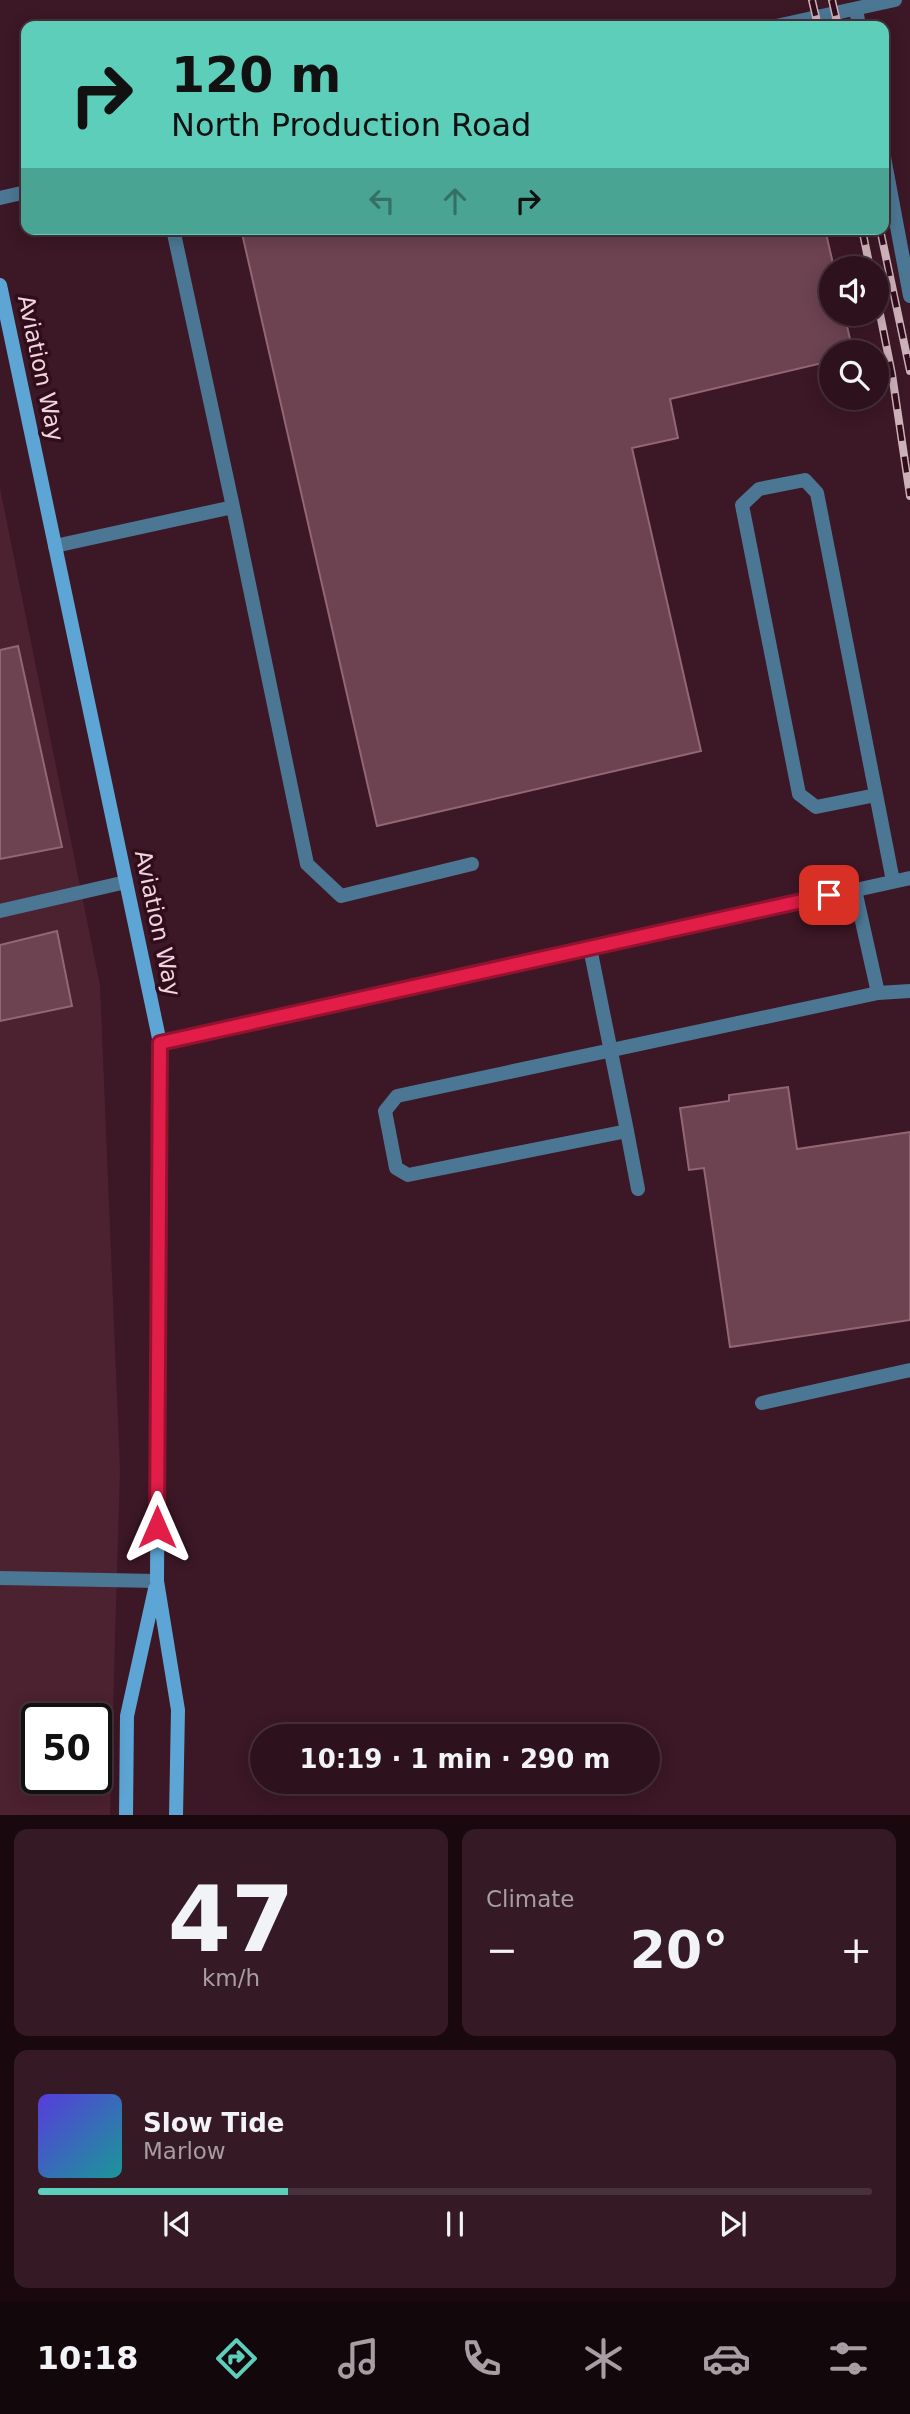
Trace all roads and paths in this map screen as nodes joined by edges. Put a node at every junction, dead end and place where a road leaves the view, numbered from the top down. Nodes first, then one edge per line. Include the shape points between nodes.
1 (895, 0) edge
2 (856, 9) junction
3 (800, 21) edge
4 (858, 21) edge
5 (889, 184) edge
6 (21, 193) edge
7 (0, 198) edge
8 (174, 235) edge
9 (0, 285) edge
10 (910, 296) edge
11 (233, 507) junction
12 (55, 547) junction
13 (876, 795) junction
14 (472, 864) dead end
15 (910, 878) edge
16 (893, 881) junction
17 (126, 882) junction
18 (855, 890) junction
19 (0, 911) edge
20 (590, 948) junction
21 (910, 991) edge
22 (878, 993) junction
23 (160, 1043) junction
24 (611, 1050) junction
25 (626, 1131) junction
26 (638, 1189) dead end
27 (910, 1370) edge
28 (762, 1403) dead end
29 (0, 1578) edge
30 (157, 1581) junction
31 (126, 1815) edge
32 (176, 1815) edge

1 - 2 street
2 - 3 street
2 - 4 street
5 - 10 street
6 - 7 street
8 - 11 street
9 - 12 main road, Aviation Way
11 - 12 street
11 - 14 street via 307,864 341,897
12 - 17 main road, Aviation Way
13 - 13 street via 817,493 805,480 759,489 742,505 799,794 816,807
13 - 16 street
15 - 16 street
16 - 18 street
17 - 19 street
17 - 23 main road, Aviation Way
18 - 20 street
18 - 22 street
20 - 23 street
20 - 24 street
21 - 22 street
22 - 24 street
23 - 30 main road, Aviation Way
24 - 25 street
24 - 25 street via 397,1096 386,1111 396,1168 408,1175
25 - 26 street
27 - 28 street
29 - 30 street
30 - 31 main road, Aviation Way via 127,1716
30 - 32 main road, Aviation Way via 178,1710

